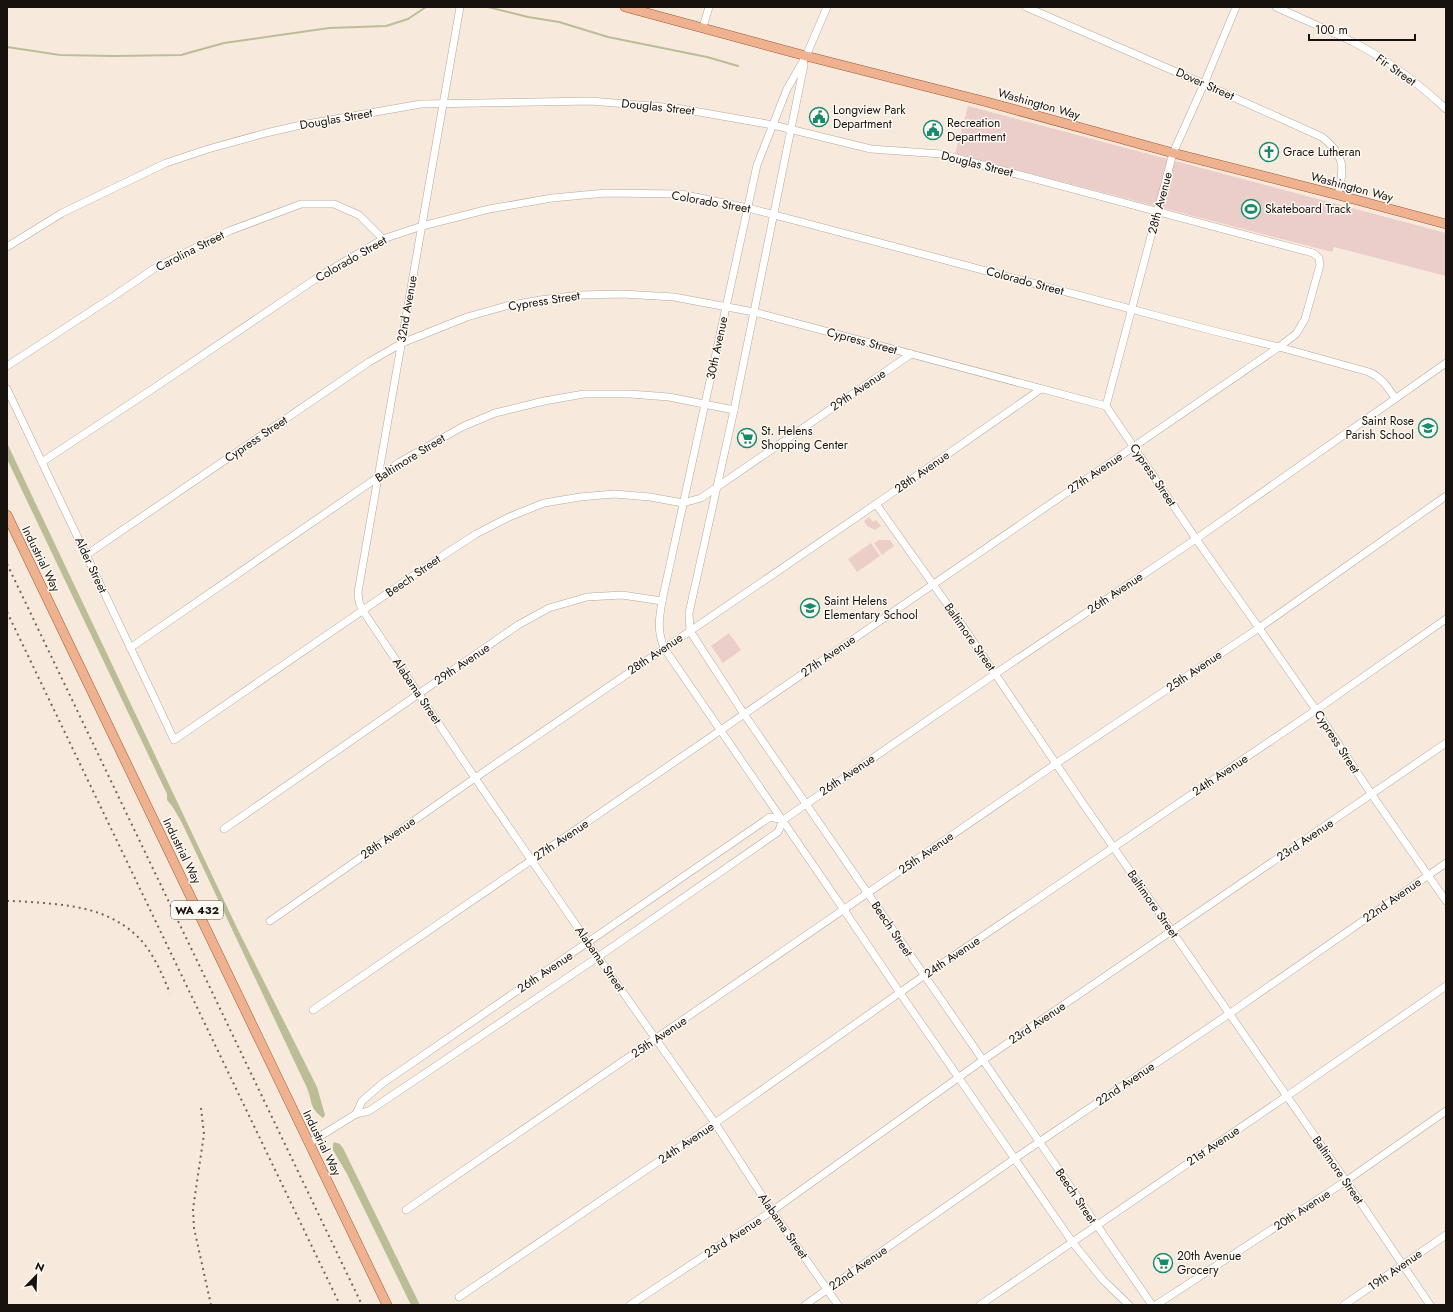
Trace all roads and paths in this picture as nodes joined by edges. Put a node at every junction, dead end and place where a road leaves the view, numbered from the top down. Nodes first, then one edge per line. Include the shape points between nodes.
1 (460, 7) edge
2 (625, 7) edge
3 (709, 7) edge
4 (827, 7) edge
5 (1026, 7) edge
6 (1236, 7) edge
7 (1276, 7) edge
8 (703, 27) junction
9 (806, 56) junction
10 (1204, 84) junction
11 (442, 103) junction
12 (1446, 109) edge
13 (773, 125) junction
14 (790, 129) junction
15 (1173, 153) junction
16 (1338, 195) junction
17 (748, 208) junction
18 (1157, 212) junction
19 (774, 215) junction
20 (1446, 224) edge
21 (422, 226) junction
22 (383, 239) junction
23 (7, 247) edge
24 (1319, 258) joint
25 (725, 306) junction
26 (1132, 310) junction
27 (754, 312) junction
28 (402, 343) junction
29 (1278, 347) junction
30 (911, 354) junction
31 (1446, 363) edge
32 (7, 366) edge
33 (7, 389) edge
34 (1041, 389) junction
35 (1395, 398) junction
36 (705, 404) junction
37 (1106, 406) junction
38 (734, 410) junction
39 (1134, 446) junction
40 (42, 462) junction
41 (378, 477) junction
42 (717, 487) junction
43 (1446, 496) edge
44 (683, 503) junction
45 (876, 504) junction
46 (7, 515) edge
47 (1196, 539) junction
48 (86, 555) junction
49 (933, 584) junction
50 (662, 601) junction
51 (363, 611) junction
52 (1446, 619) edge
53 (1259, 628) junction
54 (690, 631) junction
55 (130, 648) junction
56 (664, 648) junction
57 (995, 674) junction
58 (418, 694) junction
59 (1316, 710) junction
60 (744, 714) junction
61 (721, 730) junction
62 (174, 740) joint
63 (1446, 743) edge
64 (1057, 763) junction
65 (475, 778) junction
66 (1372, 795) junction
67 (806, 804) junction
68 (782, 820) junction
69 (224, 829) dead end
70 (1114, 846) junction
71 (532, 860) junction
72 (1446, 863) edge
73 (1428, 876) junction
74 (868, 893) junction
75 (1446, 901) edge
76 (844, 910) junction
77 (270, 921) dead end
78 (1172, 931) junction
79 (588, 943) junction
80 (598, 957) junction
81 (924, 976) junction
82 (1446, 986) edge
83 (900, 993) junction
84 (313, 1010) dead end
85 (1229, 1014) junction
86 (656, 1039) junction
87 (983, 1060) junction
88 (958, 1078) junction
89 (1287, 1096) junction
90 (1446, 1111) edge
91 (356, 1114) junction
92 (715, 1123) junction
93 (1039, 1142) junction
94 (309, 1143) junction
95 (1014, 1159) junction
96 (1346, 1181) junction
97 (406, 1210) dead end
98 (772, 1211) junction
99 (1097, 1226) junction
100 (1446, 1235) edge
101 (1073, 1243) junction
102 (1402, 1265) junction
103 (828, 1289) junction
104 (459, 1297) dead end
105 (387, 1305) edge
106 (630, 1305) edge
107 (804, 1305) edge
108 (838, 1305) edge
109 (980, 1305) edge
110 (1129, 1305) edge
111 (1152, 1305) edge
112 (1156, 1305) edge
113 (1344, 1305) edge
114 (1430, 1305) edge

1 - 11 street, 32nd Avenue
2 - 8 main road, Washington Way
3 - 8 street
4 - 9 street, 30th Avenue
5 - 10 street, Dover Street
6 - 10 street, 28th Avenue
7 - 12 street, Fir Street via 1355,43 1387,62 1425,89
8 - 9 main road, Washington Way
9 - 13 street, 30th Avenue via 787,89
9 - 14 street, 30th Avenue
9 - 15 main road, Washington Way
10 - 15 street, 28th Avenue
10 - 16 street, Dover Street via 1310,131 1331,144 1339,155 1344,172
11 - 13 street, Douglas Street via 590,100 676,108
11 - 21 street, 32nd Avenue
11 - 23 street, Douglas Street via 421,104 300,125 208,149 166,163 69,210
13 - 14 street, Douglas Street
13 - 17 street, 30th Avenue via 757,165
14 - 18 street, Douglas Street via 871,148 941,154
14 - 19 street, 30th Avenue
15 - 16 main road, Washington Way
15 - 18 street, 28th Avenue
16 - 20 main road, Washington Way
17 - 19 street, Colorado Street
17 - 21 street, Colorado Street via 681,194 606,194 552,198 489,209
17 - 25 street, 30th Avenue
18 - 24 street, Douglas Street via 1313,253
18 - 26 street, 28th Avenue
19 - 26 street, Colorado Street
19 - 27 street, 30th Avenue
21 - 22 street, Colorado Street
21 - 28 street, 32nd Avenue
22 - 32 street, Carolina Street via 359,215 334,204 301,204 228,231 155,268
22 - 40 street, Colorado Street via 320,276
24 - 29 street, 27th Avenue via 1320,265 1305,319 1296,334
25 - 27 street, Cypress Street
25 - 28 street, Cypress Street via 667,297 580,295 540,300 467,317
25 - 36 street, 30th Avenue
26 - 29 street, Colorado Street
26 - 37 street, 28th Avenue
27 - 30 street, Cypress Street
27 - 38 street, 30th Avenue
28 - 41 street, 32nd Avenue
28 - 48 street, Cypress Street via 369,362
29 - 35 street, Colorado Street via 1369,372 1378,376
29 - 39 street, 27th Avenue
30 - 34 street, Cypress Street
30 - 42 street, 29th Avenue
31 - 35 street, 26th Avenue
33 - 40 street, Alder Street
34 - 37 street, Cypress Street
34 - 45 street, 28th Avenue
35 - 47 street, 26th Avenue
36 - 38 street, Baltimore Street
36 - 41 street, Baltimore Street via 669,397 630,394 584,394 544,401 495,413 462,427
36 - 44 street, 30th Avenue
37 - 39 street, Cypress Street
38 - 42 street, 30th Avenue
39 - 47 street, Cypress Street
39 - 49 street, 27th Avenue
40 - 48 street, Alder Street
41 - 51 street, 32nd Avenue via 358,592
41 - 55 street, Baltimore Street
42 - 44 street, 29th Avenue via 701,498
42 - 54 street, 30th Avenue via 689,613
43 - 53 street, 25th Avenue
44 - 50 street, 30th Avenue
44 - 51 street, Beech Street via 614,494 544,504 509,517 476,534
45 - 49 street, Baltimore Street
45 - 54 street, 28th Avenue
46 - 94 main road, Industrial Way / WA 432
47 - 53 street, Cypress Street
47 - 57 street, 26th Avenue
48 - 55 street, Alder Street
49 - 57 street, Baltimore Street
49 - 60 street, 27th Avenue
50 - 56 street, 30th Avenue via 658,627
50 - 58 street, 29th Avenue via 622,595 587,597 549,608 518,625
51 - 58 street, Alabama Street
51 - 62 street, Beech Street
52 - 59 street, 24th Avenue
53 - 59 street, Cypress Street
53 - 64 street, 25th Avenue
54 - 56 street, 28th Avenue
54 - 60 street, Beech Street
55 - 62 street, Alder Street
56 - 61 street
56 - 65 street, 28th Avenue
57 - 64 street, Baltimore Street
57 - 67 street, 26th Avenue
58 - 65 street, Alabama Street
58 - 69 street, 29th Avenue
59 - 66 street, Cypress Street
59 - 70 street, 24th Avenue
60 - 61 street, 27th Avenue
60 - 67 street, Beech Street
61 - 68 street
61 - 71 street, 27th Avenue
63 - 66 street, 23rd Avenue
64 - 70 street, Baltimore Street
64 - 74 street, 25th Avenue
65 - 71 street, Alabama Street
65 - 77 street, 28th Avenue
66 - 73 street, Cypress Street
66 - 78 street, 23rd Avenue
67 - 68 street, 26th Avenue
67 - 74 street, Beech Street
68 - 76 street
68 - 79 street, 26th Avenue via 770,817
68 - 80 street, 26th Avenue via 778,832
70 - 78 street, Baltimore Street
70 - 81 street, 24th Avenue
71 - 79 street, Alabama Street
71 - 84 street, 27th Avenue
72 - 73 street, 22nd Avenue
73 - 75 street, Cypress Street
73 - 85 street, 22nd Avenue
74 - 76 street, 25th Avenue
74 - 81 street, Beech Street
76 - 83 street
76 - 86 street, 25th Avenue
78 - 85 street, Baltimore Street
78 - 87 street, 23rd Avenue
79 - 80 street, Alabama Street
79 - 91 street, 26th Avenue via 383,1083 362,1101
80 - 86 street, Alabama Street
80 - 91 street, 26th Avenue via 370,1111
81 - 83 street, 24th Avenue
81 - 87 street, Beech Street
82 - 89 street, 21st Avenue
83 - 88 street
83 - 92 street, 24th Avenue
85 - 89 street, Baltimore Street
85 - 93 street, 22nd Avenue
86 - 92 street, Alabama Street
86 - 97 street, 25th Avenue
87 - 88 street, 23rd Avenue
87 - 93 street, Beech Street
88 - 95 street
88 - 98 street, 23rd Avenue
89 - 96 street, Baltimore Street
89 - 99 street, 21st Avenue
90 - 96 street, 20th Avenue
91 - 94 street, 26th Avenue
92 - 98 street, Alabama Street
92 - 104 street, 24th Avenue
93 - 95 street, 22nd Avenue
93 - 99 street, Beech Street
94 - 105 main road, Industrial Way / WA 432
95 - 101 street
95 - 103 street, 22nd Avenue
96 - 102 street, Baltimore Street
96 - 112 street, 20th Avenue
98 - 103 street, Alabama Street
98 - 106 street, 23rd Avenue
99 - 101 street, 21st Avenue
99 - 111 street, Beech Street
100 - 102 street, 19th Avenue
101 - 109 street, 21st Avenue
101 - 110 street
102 - 113 street, 19th Avenue
102 - 114 street, Baltimore Street
103 - 107 street, 22nd Avenue
103 - 108 street, Alabama Street

